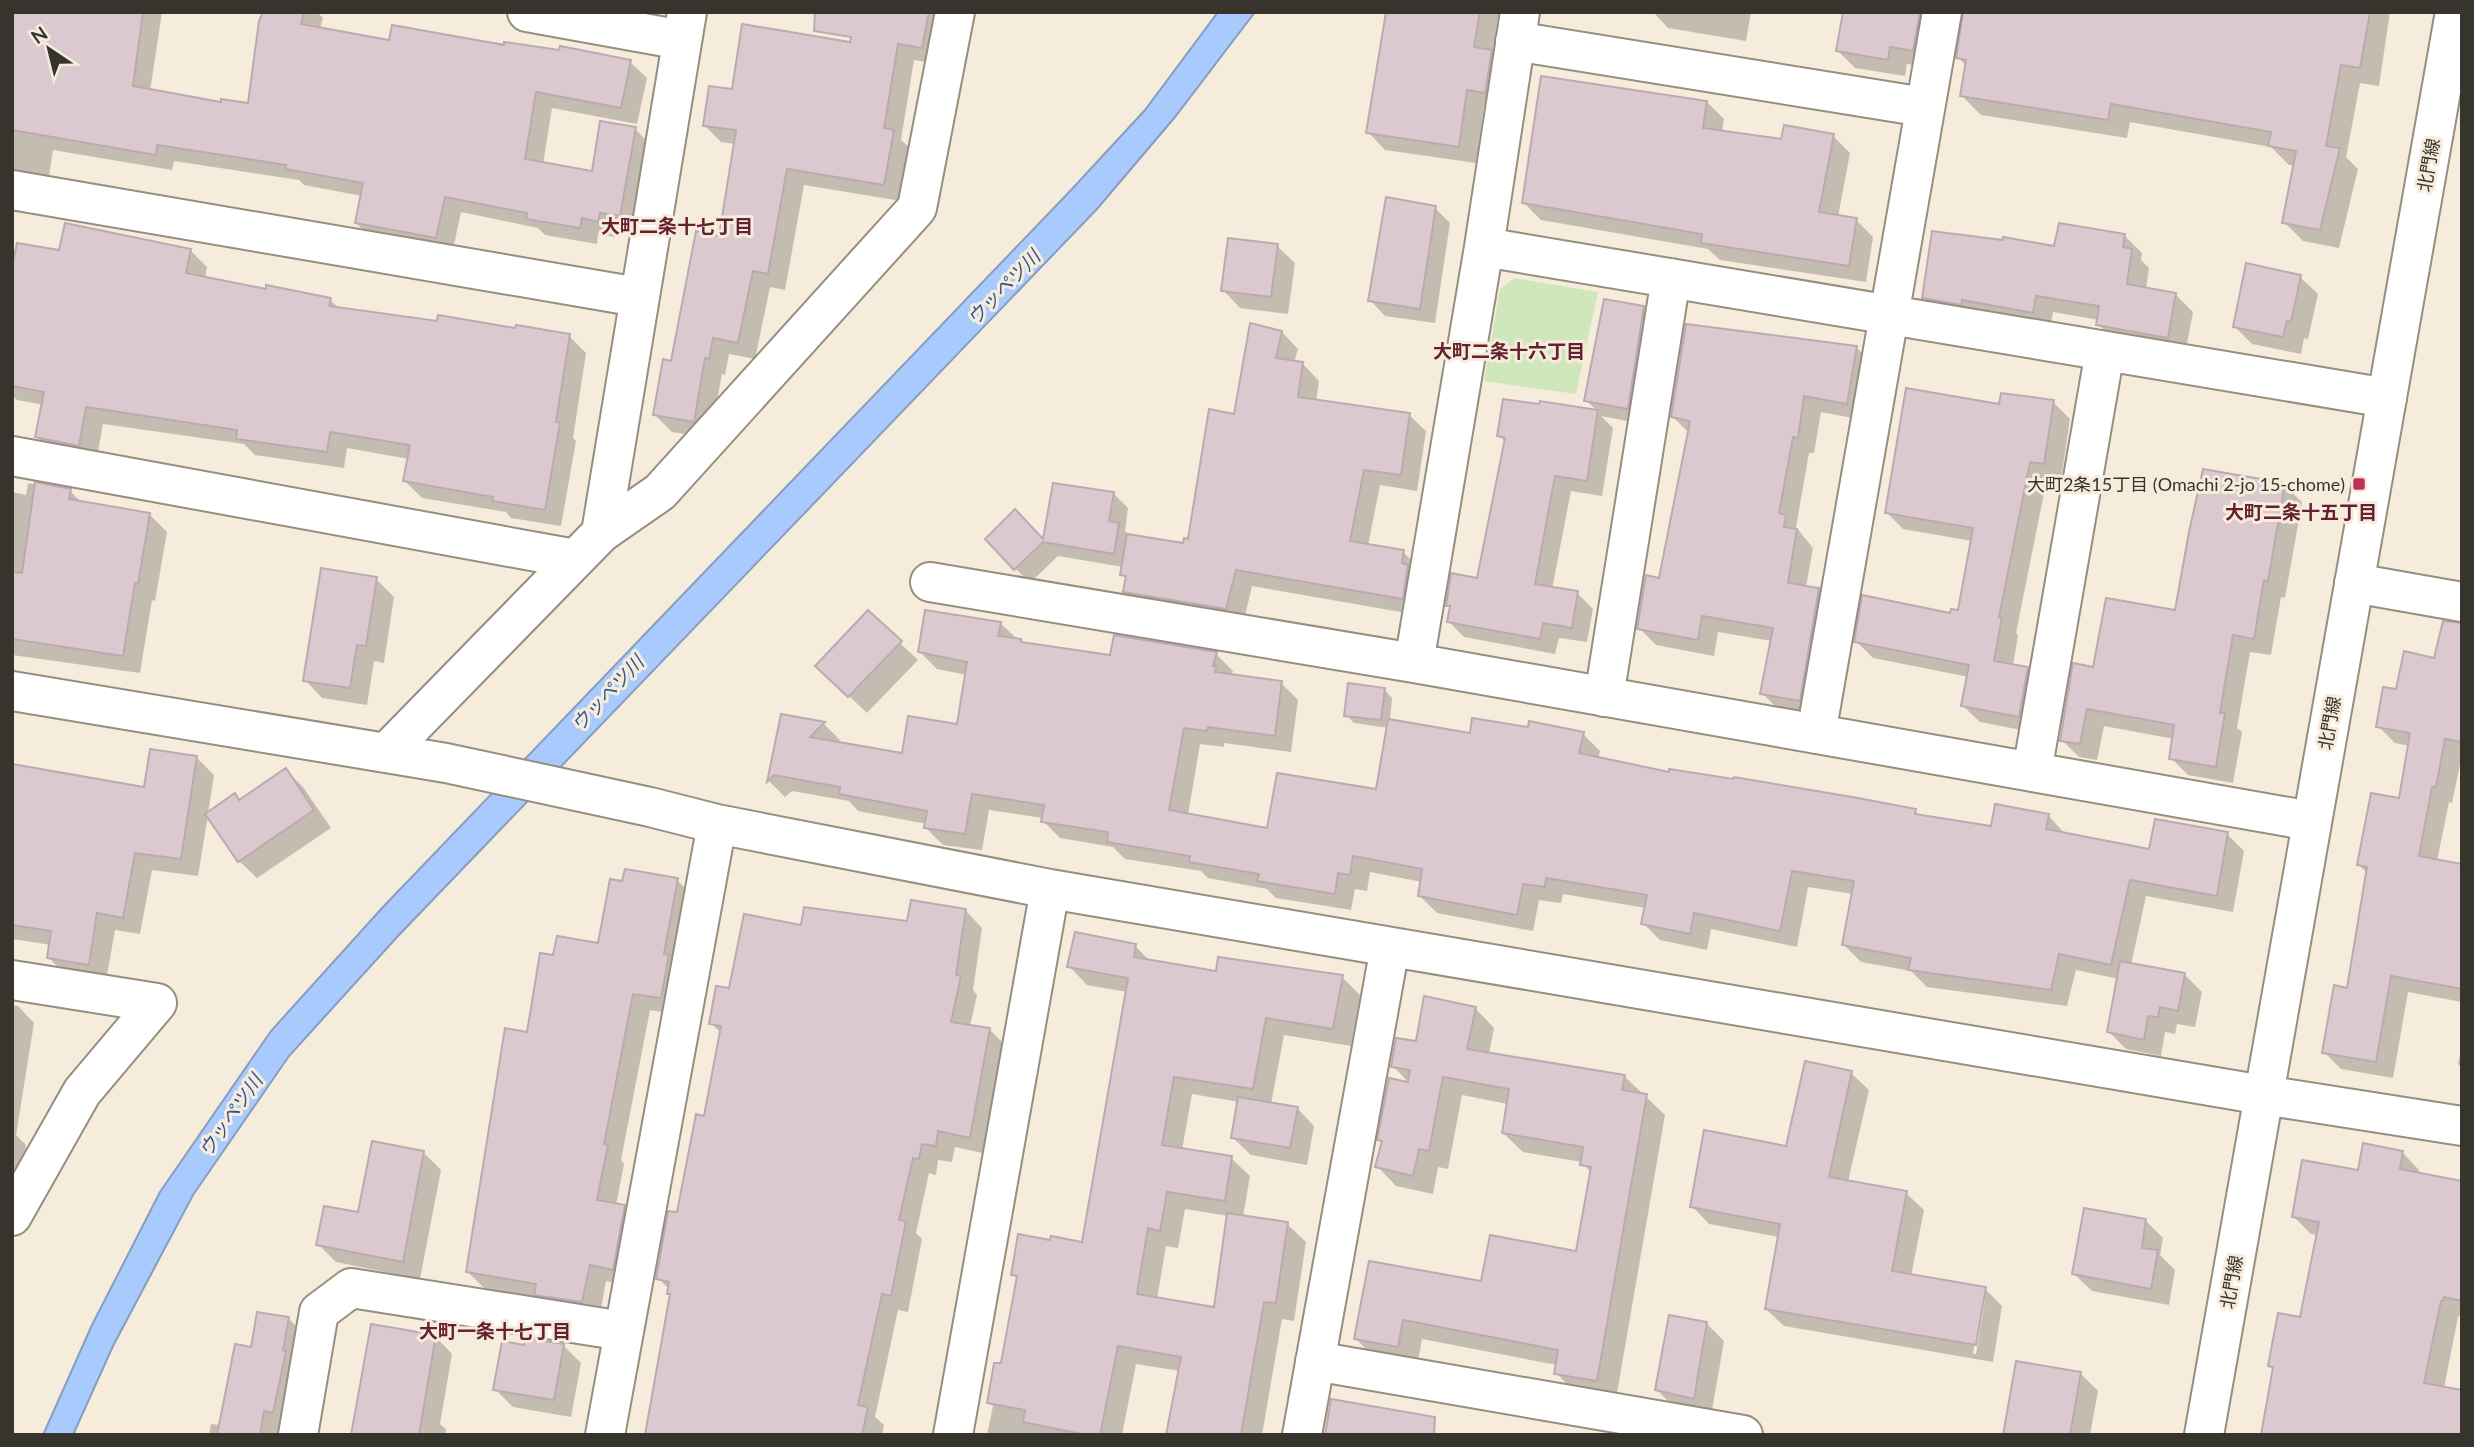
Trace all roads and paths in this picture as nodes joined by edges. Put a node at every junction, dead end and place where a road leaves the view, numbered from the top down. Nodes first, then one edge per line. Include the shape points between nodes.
1 (527, 12) edge
2 (954, 12) edge
3 (1942, 12) edge
4 (2455, 12) edge
5 (685, 26) edge
6 (1518, 26) edge
7 (1924, 107) junction
8 (12, 190) edge
9 (1484, 247) junction
10 (1671, 278) junction
11 (638, 297) junction
12 (1888, 314) junction
13 (2105, 351) junction
14 (2387, 398) junction
15 (12, 456) edge
16 (588, 546) junction
17 (930, 582) dead end
18 (2354, 583) junction
19 (2462, 602) edge
20 (1414, 663) junction
21 (12, 691) edge
22 (1604, 696) junction
23 (1816, 734) junction
24 (386, 753) junction
25 (2032, 772) junction
26 (2312, 821) junction
27 (717, 824) junction
28 (1050, 889) junction
29 (1390, 947) junction
30 (12, 979) edge
31 (2263, 1095) junction
32 (2462, 1126) edge
33 (12, 1216) edge
34 (622, 1331) junction
35 (1315, 1361) junction
36 (298, 1435) edge
37 (605, 1435) edge
38 (953, 1435) edge
39 (1302, 1435) edge
40 (1743, 1435) edge
41 (2204, 1435) edge

1 - 5 street
2 - 16 street via 917,208 660,492
3 - 7 street
4 - 14 street, 北門線
5 - 11 street
6 - 7 street
6 - 9 street
7 - 12 street
8 - 11 street
9 - 10 street
9 - 20 street
10 - 12 street
10 - 22 street
11 - 16 street
12 - 13 street
12 - 23 street
13 - 14 street
13 - 25 street
14 - 18 street, 北門線
15 - 16 street
16 - 24 street
17 - 20 street
18 - 19 street
18 - 26 street, 北門線
20 - 22 street
21 - 24 street
22 - 23 street
23 - 25 street
24 - 27 street
25 - 26 street
26 - 31 street, 北門線
27 - 28 street
27 - 34 street
28 - 29 street
28 - 38 street
29 - 31 street
29 - 35 street
30 - 33 street via 157,1003 82,1092
31 - 32 street
31 - 41 street, 北門線
34 - 36 street via 351,1288 319,1312
34 - 37 street
35 - 39 street
35 - 40 street

